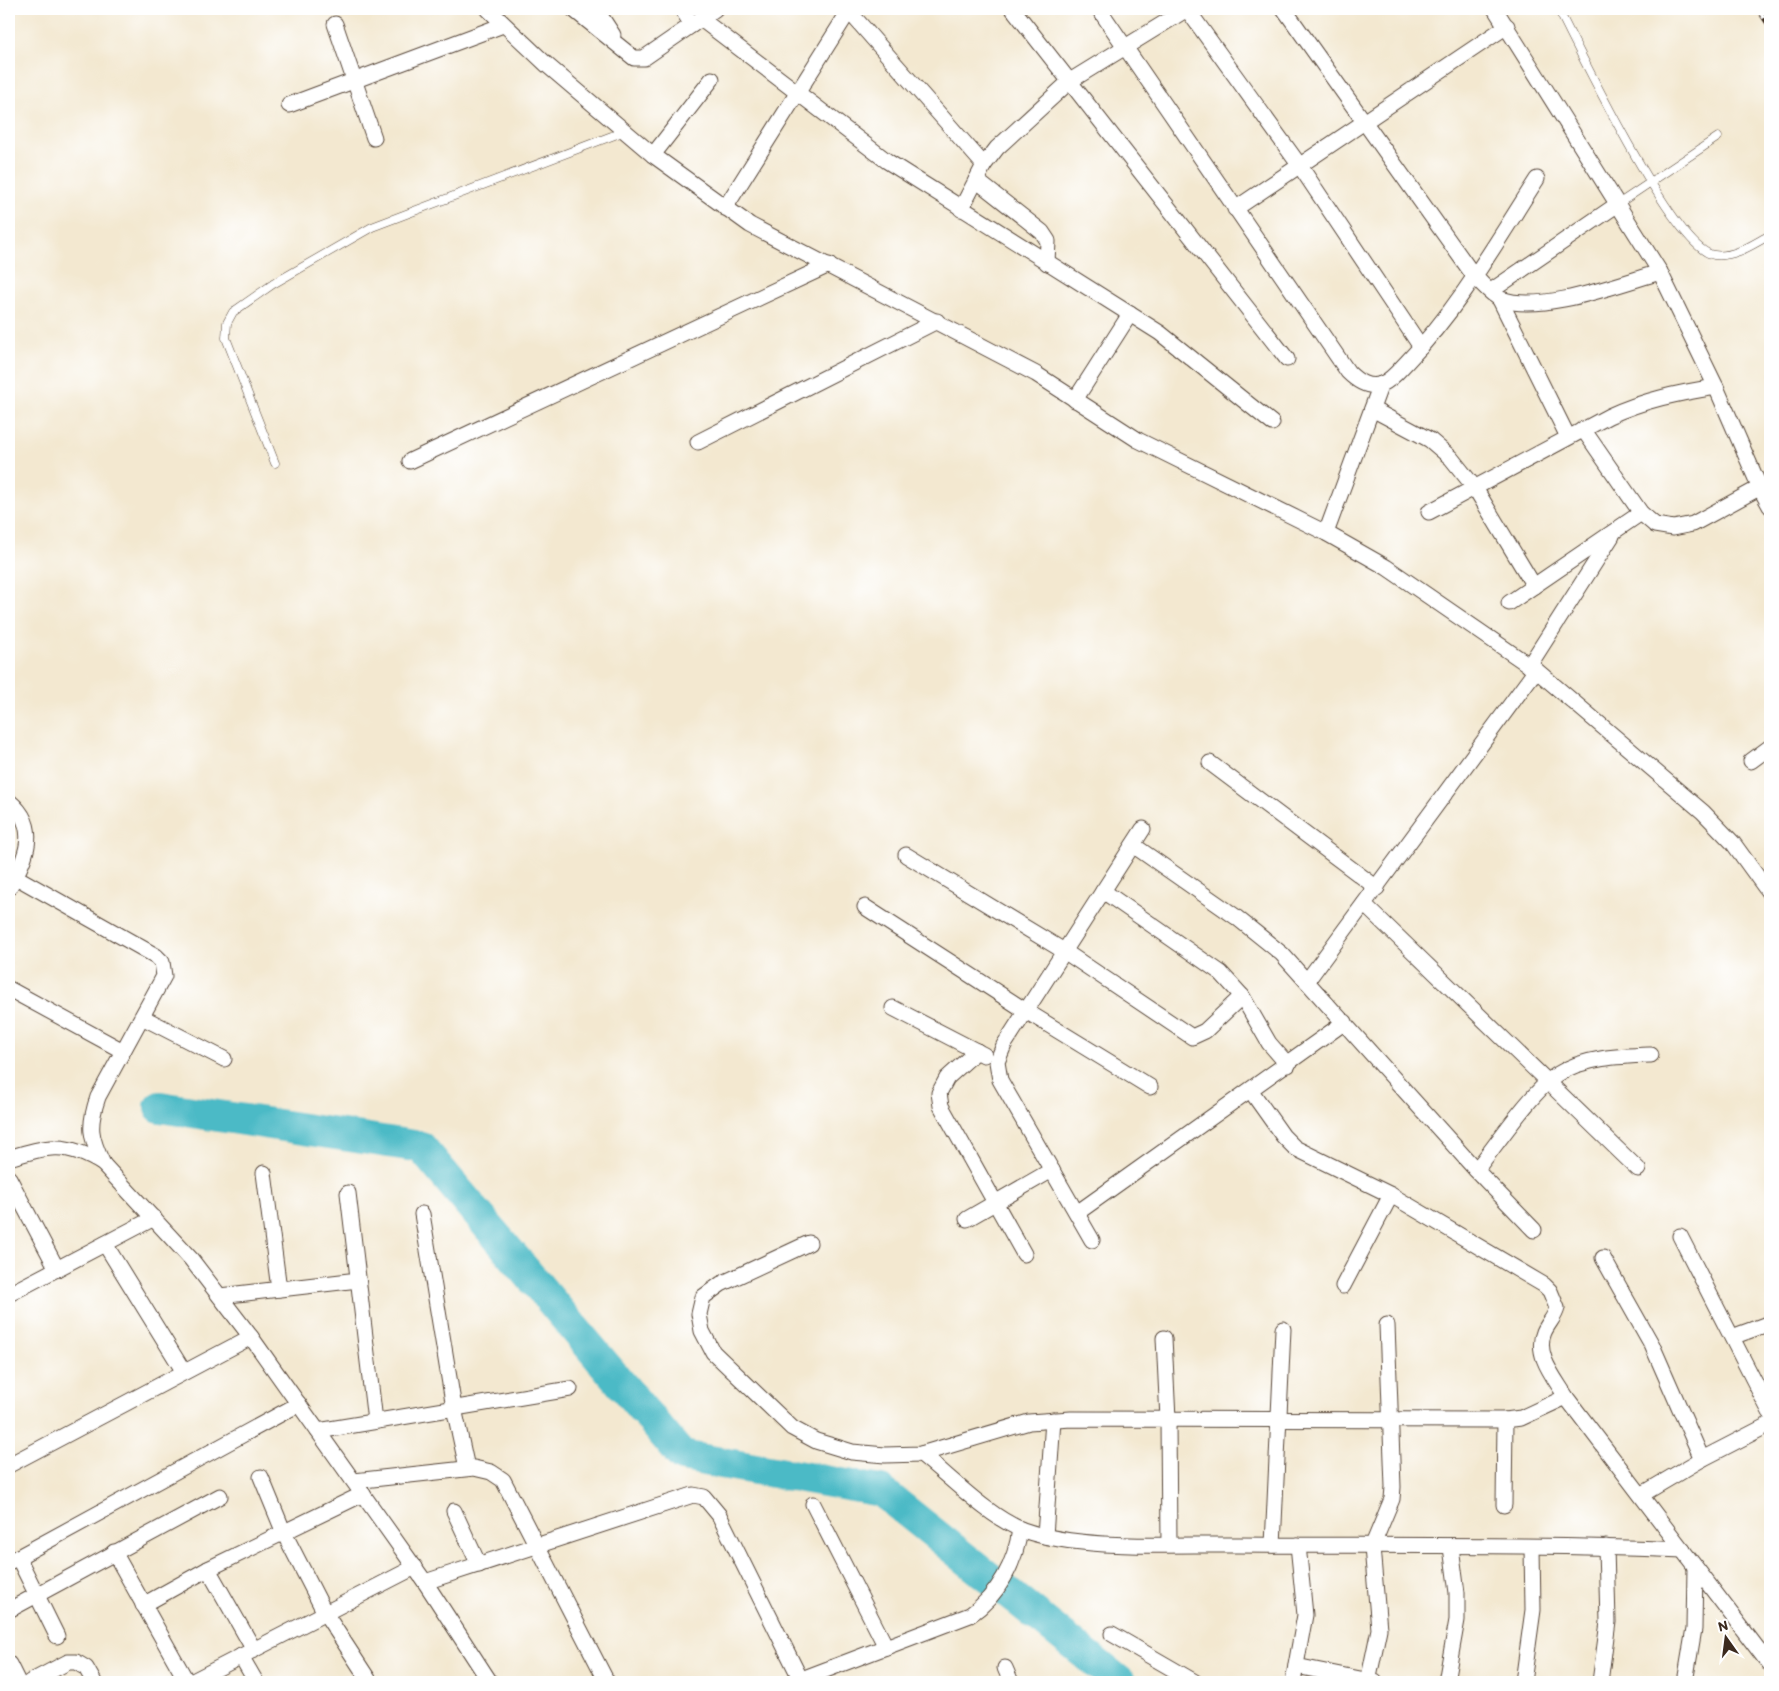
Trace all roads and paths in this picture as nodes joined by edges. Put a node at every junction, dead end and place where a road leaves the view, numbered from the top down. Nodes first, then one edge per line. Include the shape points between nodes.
1 (488, 9) edge
2 (573, 9) edge
3 (596, 9) edge
4 (682, 9) edge
5 (715, 9) edge
6 (1013, 9) edge
7 (1099, 9) edge
8 (1187, 9) edge
9 (1284, 9) edge
10 (1495, 9) edge
11 (1558, 9) edge
12 (848, 10) edge
13 (697, 22) junction
14 (335, 24) dead end
15 (503, 25) junction
16 (1507, 26) junction
17 (621, 47) junction
18 (1124, 48) junction
19 (712, 79) dead end
20 (354, 80) junction
21 (1070, 81) junction
22 (797, 94) junction
23 (289, 105) dead end
24 (1364, 122) junction
25 (625, 132) junction
26 (374, 138) dead end
27 (1718, 138) dead end
28 (653, 155) junction
29 (984, 165) junction
30 (1300, 166) junction
31 (1537, 179) dead end
32 (976, 180) junction
33 (1649, 183) junction
34 (1618, 204) junction
35 (725, 208) junction
36 (961, 208) junction
37 (1235, 209) junction
38 (1770, 235) edge
39 (1047, 263) junction
40 (829, 265) junction
41 (1660, 272) junction
42 (1474, 276) junction
43 (1495, 295) junction
44 (1130, 314) junction
45 (937, 321) junction
46 (1421, 347) junction
47 (1287, 359) dead end
48 (1381, 384) junction
49 (1716, 387) junction
50 (1075, 400) junction
51 (1372, 409) junction
52 (1272, 423) dead end
53 (1583, 429) junction
54 (1568, 437) junction
55 (698, 442) dead end
56 (410, 461) dead end
57 (275, 463) dead end
58 (1765, 485) edge
59 (1475, 488) junction
60 (1770, 506) edge
61 (1429, 512) dead end
62 (1641, 513) junction
63 (1615, 531) junction
64 (1326, 532) junction
65 (1534, 586) junction
66 (1509, 603) dead end
67 (1533, 668) junction
68 (1770, 747) edge
69 (1751, 761) dead end
70 (1210, 763) dead end
71 (9, 801) edge
72 (1143, 830) dead end
73 (1133, 845) junction
74 (906, 855) dead end
75 (12, 883) edge
76 (1377, 888) junction
77 (1103, 891) junction
78 (1770, 894) edge
79 (1364, 904) junction
80 (865, 907) dead end
81 (1064, 951) junction
82 (1307, 981) junction
83 (9, 989) edge
84 (1242, 996) junction
85 (893, 1008) dead end
86 (1026, 1011) junction
87 (142, 1017) junction
88 (1345, 1022) junction
89 (123, 1051) junction
90 (977, 1051) junction
91 (1651, 1055) dead end
92 (224, 1059) dead end
93 (997, 1062) junction
94 (1288, 1065) junction
95 (1548, 1083) junction
96 (1150, 1087) dead end
97 (1251, 1091) junction
98 (9, 1158) edge
99 (103, 1164) junction
100 (1638, 1169) dead end
101 (1052, 1170) junction
102 (1476, 1170) junction
103 (264, 1173) dead end
104 (9, 1178) edge
105 (348, 1193) dead end
106 (1391, 1195) junction
107 (995, 1202) junction
108 (1076, 1213) junction
109 (422, 1214) dead end
110 (154, 1218) junction
111 (966, 1219) dead end
112 (1534, 1230) dead end
113 (1680, 1236) dead end
114 (1092, 1240) dead end
115 (809, 1243) dead end
116 (105, 1244) junction
117 (1024, 1254) dead end
118 (1603, 1258) dead end
119 (57, 1269) junction
120 (358, 1280) junction
121 (1343, 1286) dead end
122 (279, 1289) junction
123 (9, 1294) edge
124 (220, 1296) junction
125 (1770, 1324) edge
126 (1388, 1325) dead end
127 (1283, 1329) dead end
128 (251, 1337) junction
129 (1732, 1337) junction
130 (1164, 1338) dead end
131 (184, 1372) junction
132 (570, 1389) dead end
133 (1566, 1397) junction
134 (299, 1404) junction
135 (454, 1408) junction
136 (1770, 1412) edge
137 (1168, 1419) junction
138 (1278, 1419) junction
139 (1053, 1420) junction
140 (1392, 1420) junction
141 (1505, 1420) junction
142 (375, 1421) junction
143 (1770, 1424) edge
144 (318, 1431) junction
145 (921, 1454) junction
146 (1702, 1459) junction
147 (9, 1465) edge
148 (467, 1468) junction
149 (261, 1477) dead end
150 (354, 1481) junction
151 (363, 1494) junction
152 (1641, 1495) junction
153 (220, 1496) dead end
154 (813, 1504) dead end
155 (1504, 1505) dead end
156 (454, 1511) dead end
157 (1020, 1529) junction
158 (284, 1533) junction
159 (1045, 1536) junction
160 (1169, 1544) junction
161 (1273, 1545) junction
162 (1298, 1545) junction
163 (538, 1546) junction
164 (1532, 1546) junction
165 (1372, 1547) junction
166 (1451, 1547) junction
167 (1606, 1547) junction
168 (1682, 1550) junction
169 (114, 1552) junction
170 (14, 1560) edge
171 (479, 1565) junction
172 (415, 1567) junction
173 (1695, 1567) junction
174 (208, 1569) junction
175 (425, 1582) junction
176 (37, 1595) junction
177 (144, 1605) junction
178 (9, 1610) edge
179 (324, 1614) junction
180 (1112, 1634) dead end
181 (57, 1636) dead end
182 (886, 1647) junction
183 (248, 1653) junction
184 (9, 1664) edge
185 (1770, 1665) edge
186 (1296, 1666) junction
187 (484, 1680) edge
188 (798, 1681) edge
189 (18, 1682) edge
190 (30, 1682) edge
191 (94, 1682) edge
192 (188, 1682) edge
193 (191, 1682) edge
194 (256, 1682) edge
195 (370, 1682) edge
196 (607, 1682) edge
197 (1195, 1682) edge
198 (1293, 1682) edge
199 (1370, 1682) edge
200 (1446, 1682) edge
201 (1523, 1682) edge
202 (1600, 1682) edge
203 (1685, 1682) edge

1 - 15 street
2 - 17 street
3 - 17 street
4 - 13 street
5 - 13 street
6 - 21 street
7 - 18 street
8 - 18 street
8 - 30 street
9 - 24 street
10 - 16 street
11 - 33 lane
12 - 22 street
12 - 29 street
13 - 17 street via 644,58 634,58
13 - 22 street
14 - 20 street
15 - 20 street
15 - 25 street
16 - 24 street
16 - 34 street
18 - 21 street
18 - 37 street
19 - 28 street
20 - 23 street
20 - 26 street
21 - 29 street via 997,148
21 - 47 street
22 - 35 street
22 - 36 street via 886,161
24 - 30 street
24 - 42 street
25 - 28 street
25 - 57 lane via 372,227 273,284 233,312 227,323 226,338
27 - 33 lane
28 - 35 street
29 - 32 street
30 - 37 street
30 - 46 street
31 - 42 street
32 - 36 street
32 - 39 street via 1042,232 1048,241
33 - 34 lane
33 - 38 lane via 1704,252 1728,254
34 - 41 street
34 - 43 street
35 - 40 street via 750,225
36 - 39 street
37 - 48 street via 1348,372 1358,381 1369,385
39 - 44 street
40 - 45 street
40 - 56 street
41 - 43 street via 1551,302 1521,303
41 - 49 street
42 - 43 street
42 - 46 street
43 - 54 street
44 - 50 street
44 - 52 street via 1160,333
45 - 50 street via 1036,374
45 - 55 street
46 - 48 street
48 - 51 street
49 - 53 street via 1669,394 1638,403
49 - 58 street
50 - 64 street via 1138,440
51 - 59 street via 1442,449
51 - 64 street
53 - 54 street
53 - 62 street
54 - 59 street
58 - 60 street
58 - 62 street via 1693,524 1673,528 1655,525
59 - 61 street
59 - 65 street
62 - 63 street
63 - 65 street
63 - 67 street
64 - 67 street via 1386,566
65 - 66 street
67 - 76 street
67 - 78 street via 1703,812 1733,843
68 - 69 street
70 - 76 street
71 - 75 street via 25,825 29,841 24,861
72 - 73 street
73 - 77 street
73 - 82 street via 1262,937
74 - 81 street
75 - 87 street via 156,956 162,962 164,976
76 - 79 street
77 - 81 street
77 - 84 street via 1221,973
79 - 82 street
79 - 95 street
80 - 86 street
81 - 84 street via 1192,1037 1205,1031
81 - 86 street
82 - 88 street
83 - 89 street
84 - 94 street via 1270,1043
85 - 90 street
86 - 93 street
86 - 96 street
87 - 89 street
87 - 92 street
88 - 94 street
88 - 102 street
89 - 99 street via 98,1097 92,1116 93,1142
90 - 93 street
90 - 107 street via 947,1078 938,1093 941,1106
91 - 95 street via 1620,1056 1578,1064
93 - 101 street via 1000,1080
94 - 97 street
95 - 100 street
95 - 102 street
97 - 106 street via 1295,1148
97 - 108 street
98 - 99 street via 56,1147 75,1149
99 - 110 street
101 - 107 street
101 - 108 street
102 - 112 street
103 - 122 street
104 - 119 street
105 - 120 street
106 - 121 street
106 - 133 street via 1550,1291 1557,1308 1540,1349
107 - 111 street
107 - 117 street
108 - 114 street
109 - 135 street
110 - 116 street
110 - 124 street
113 - 129 street
115 - 145 street via 721,1284 703,1297 699,1314 702,1331 713,1352 792,1428 816,1441 852,1452
116 - 119 street
116 - 131 street
118 - 146 street via 1652,1345
119 - 123 street
120 - 122 street
120 - 142 street
122 - 124 street
124 - 128 street
125 - 129 street
126 - 140 street
127 - 138 street
128 - 131 street
128 - 134 street
129 - 136 street
130 - 137 street
131 - 147 street
132 - 135 street
133 - 141 street via 1520,1418
133 - 152 street
134 - 144 street
134 - 170 street
135 - 142 street
135 - 148 street
137 - 138 street
137 - 139 street
137 - 160 street
138 - 140 street
138 - 161 street
139 - 145 street via 1029,1422
139 - 159 street
140 - 141 street
140 - 165 street via 1392,1499
141 - 155 street
142 - 144 street
143 - 146 street
144 - 150 street
145 - 157 street via 997,1516
146 - 152 street
148 - 150 street
148 - 163 street via 491,1472 503,1480
149 - 158 street
150 - 151 street
151 - 158 street
151 - 172 street
152 - 168 street
153 - 169 street
154 - 182 street
156 - 171 street
157 - 159 street
157 - 182 street via 1014,1560 989,1599 970,1614
158 - 174 street
158 - 179 street
159 - 160 street via 1097,1543
160 - 161 street
161 - 162 street
162 - 165 street
162 - 186 street via 1304,1616
163 - 171 street
163 - 188 street via 693,1494 704,1497 719,1515
163 - 196 street
164 - 166 street
164 - 167 street
164 - 201 street via 1533,1610
165 - 166 street
165 - 199 street via 1379,1629
166 - 200 street via 1458,1620
167 - 168 street
167 - 202 street via 1608,1622
168 - 173 street
169 - 176 street
169 - 177 street
170 - 176 street
171 - 175 street
172 - 175 street
172 - 179 street
173 - 185 street
173 - 203 street via 1694,1628
174 - 177 street
174 - 183 street
175 - 187 street
176 - 178 street
176 - 181 street
177 - 192 street
179 - 183 street
179 - 195 street
180 - 197 street
182 - 188 street
183 - 193 street
183 - 194 street
184 - 189 street
186 - 198 street
186 - 199 street
190 - 191 street via 68,1662 76,1662 86,1668

